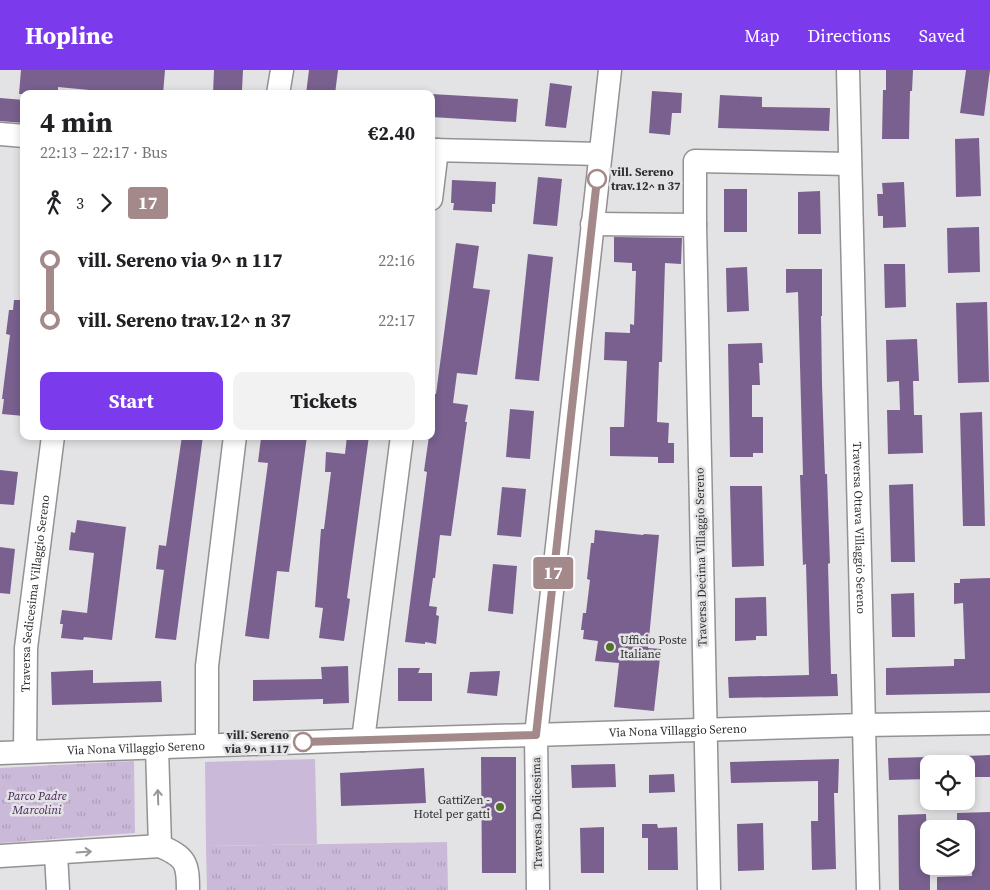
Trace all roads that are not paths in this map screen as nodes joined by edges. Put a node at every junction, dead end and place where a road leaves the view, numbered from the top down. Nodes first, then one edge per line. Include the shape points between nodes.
1 (282, 70) edge
2 (610, 70) edge
3 (848, 70) edge
4 (279, 90) edge
5 (0, 134) edge
6 (20, 136) edge
7 (435, 150) edge
8 (600, 154) junction
9 (850, 164) junction
10 (592, 224) junction
11 (695, 224) junction
12 (52, 440) edge
13 (235, 440) edge
14 (401, 440) edge
15 (990, 723) edge
16 (864, 725) junction
17 (705, 730) junction
18 (536, 735) junction
19 (363, 740) junction
20 (207, 745) junction
21 (157, 748) junction
22 (25, 751) junction
23 (0, 753) edge
24 (160, 846) junction
25 (56, 854) junction
26 (0, 856) edge
27 (58, 890) edge
28 (188, 890) edge
29 (538, 890) edge
30 (709, 890) edge
31 (868, 890) edge

1 - 4 street
2 - 8 street, Traversa Dodicesima
3 - 9 street, Traversa Ottava Villaggio Sereno
5 - 6 street
7 - 8 street
8 - 10 street, Traversa Dodicesima
9 - 11 street, Traversa Decima Villaggio Sereno via 695,161
9 - 16 street, Traversa Ottava Villaggio Sereno
10 - 11 street
10 - 18 street, Traversa Dodicesima
11 - 17 street, Traversa Decima Villaggio Sereno
12 - 22 street, Traversa Sedicesima Villaggio Sereno via 26,648
13 - 20 street via 207,666
14 - 19 street
15 - 16 street, Via Nona Villaggio Sereno
16 - 17 street, Via Nona Villaggio Sereno
16 - 31 street, Traversa Ottava Villaggio Sereno
17 - 18 street, Via Nona Villaggio Sereno
17 - 30 street, Traversa Decima Villaggio Sereno
18 - 19 street, Via Nona Villaggio Sereno
18 - 29 street, Traversa Dodicesima
19 - 20 street, Via Nona Villaggio Sereno
20 - 21 street, Via Nona Villaggio Sereno
21 - 22 street, Via Nona Villaggio Sereno
24 -> 21 street
22 - 23 street, Via Nona Villaggio Sereno
25 -> 24 street
24 - 28 street via 178,853 188,869
25 - 26 street
25 - 27 street

